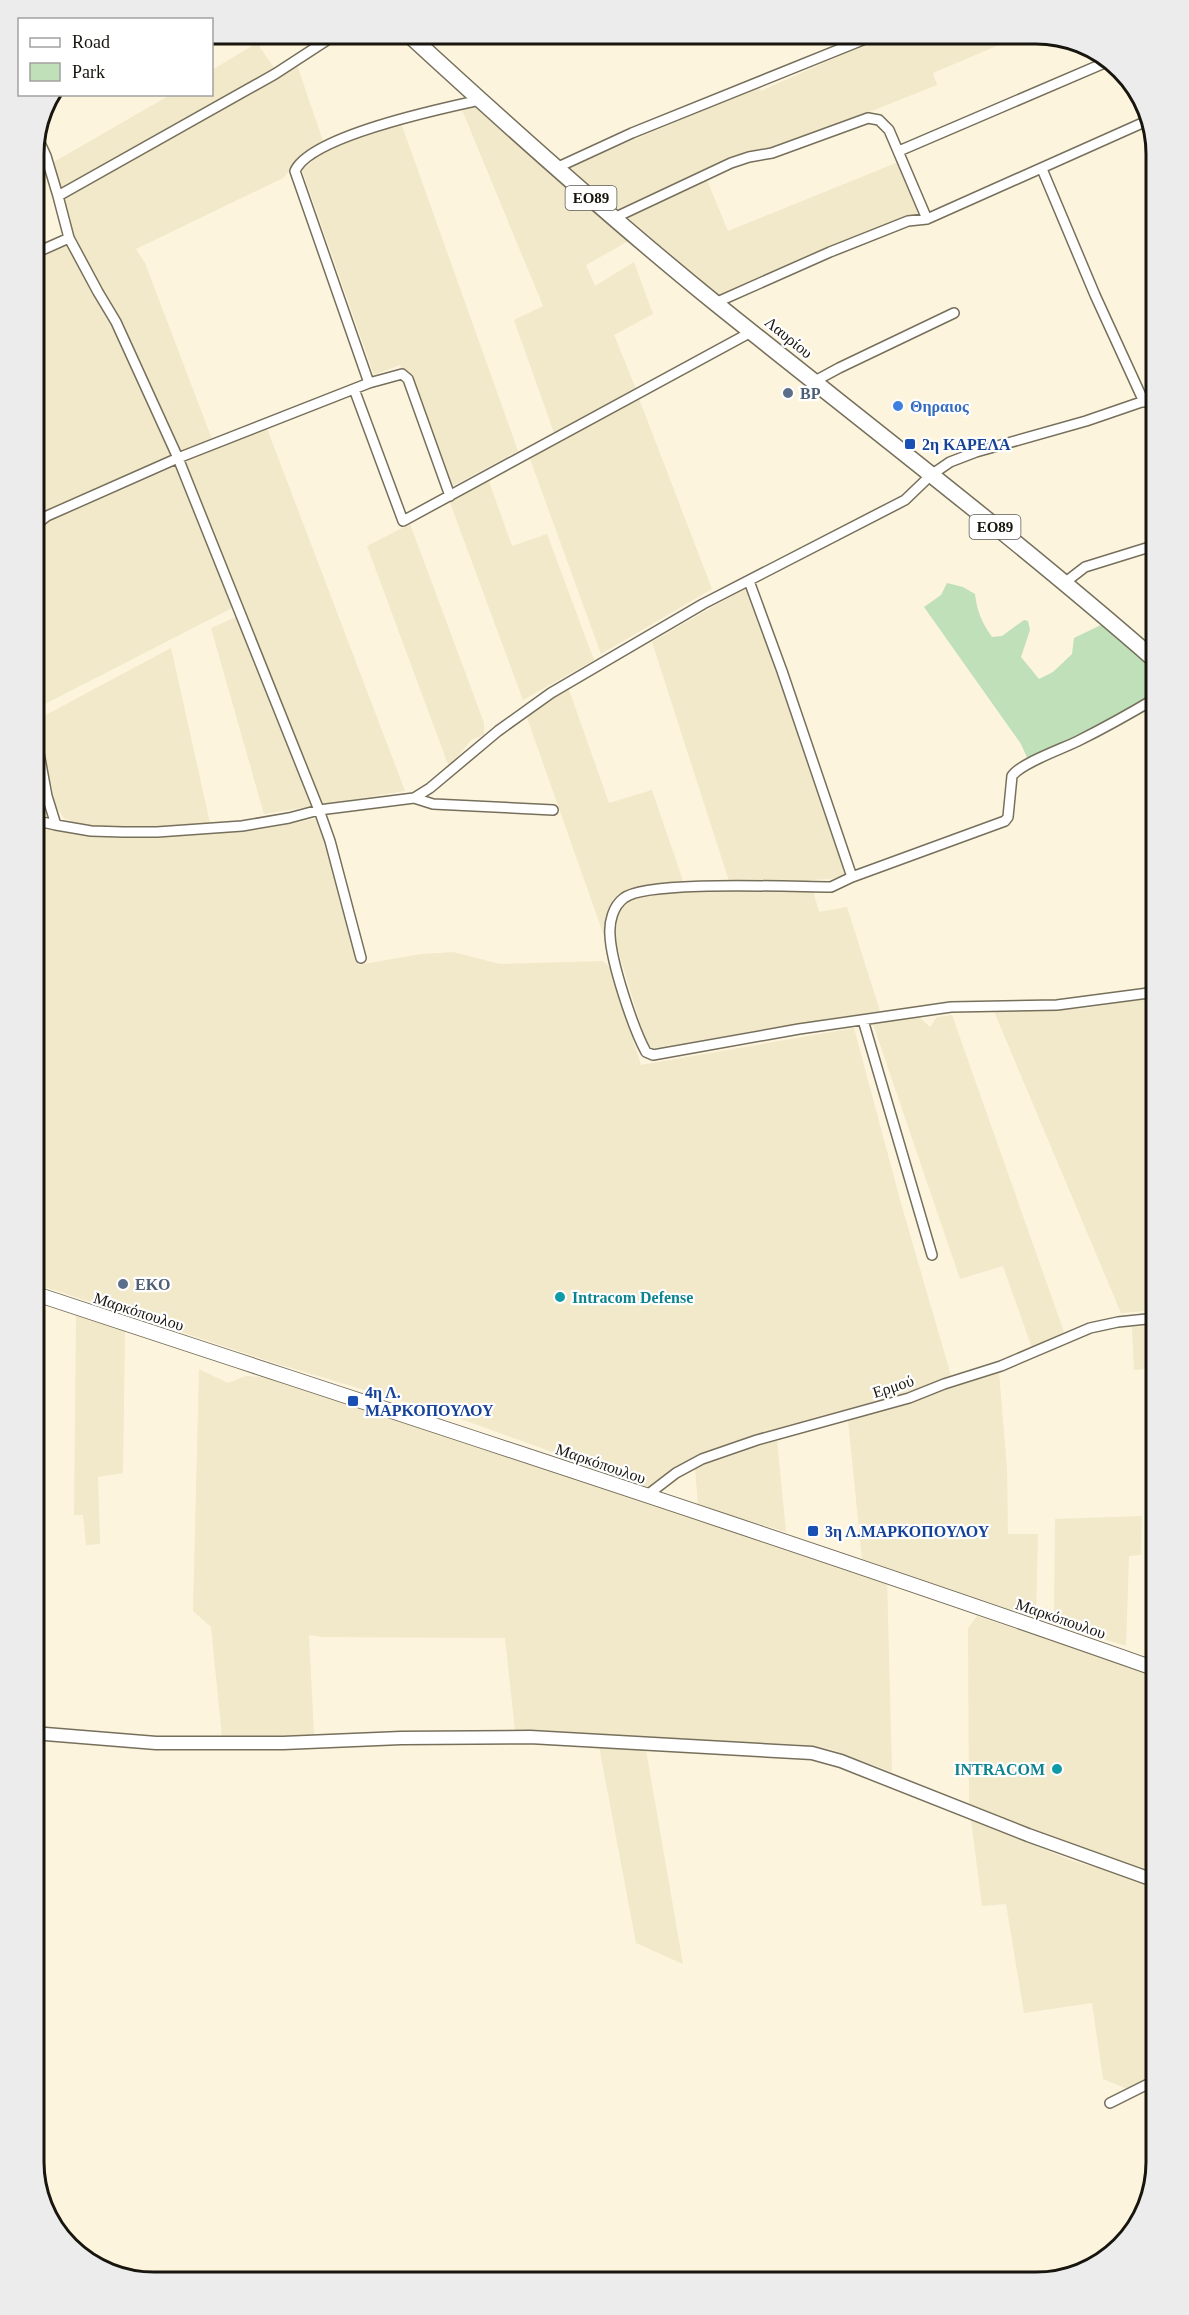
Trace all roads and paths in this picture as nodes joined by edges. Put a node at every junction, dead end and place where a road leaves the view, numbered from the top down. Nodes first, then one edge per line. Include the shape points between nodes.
1 (321, 44) edge
2 (419, 44) edge
3 (853, 44) edge
4 (1100, 65) edge
5 (480, 100) junction
6 (1141, 123) edge
7 (899, 151) junction
8 (44, 152) edge
9 (556, 168) junction
10 (1042, 169) junction
11 (58, 196) junction
12 (614, 218) junction
13 (927, 219) junction
14 (69, 238) junction
15 (44, 249) edge
16 (715, 303) junction
17 (954, 313) dead end
18 (753, 331) junction
19 (815, 381) junction
20 (369, 383) junction
21 (354, 389) junction
22 (1144, 402) joint
23 (178, 458) junction
24 (931, 475) junction
25 (450, 496) junction
26 (44, 518) edge
27 (1146, 549) edge
28 (748, 580) junction
29 (1063, 584) junction
30 (1146, 654) edge
31 (1146, 704) edge
32 (44, 780) edge
33 (414, 798) junction
34 (319, 810) junction
35 (553, 810) dead end
36 (44, 822) edge
37 (56, 825) junction
38 (852, 877) junction
39 (362, 958) dead end
40 (1146, 993) edge
41 (864, 1020) junction
42 (932, 1255) dead end
43 (44, 1297) edge
44 (1146, 1319) edge
45 (646, 1496) junction
46 (1146, 1665) edge
47 (44, 1734) edge
48 (1146, 1877) edge
49 (1146, 2085) edge
50 (1110, 2103) dead end

1 - 11 street
2 - 5 main road, Λαυρίου / ΕΟ89
3 - 9 street
4 - 7 street
5 - 9 main road, Λαυρίου / ΕΟ89
5 - 20 street via 398,119 324,147 297,165 295,171
6 - 10 street
7 - 12 street via 889,130 879,120 868,118 731,163
7 - 13 street
8 - 11 street
9 - 12 main road, Λαυρίου / ΕΟ89
10 - 13 street
10 - 22 street
11 - 14 street
12 - 16 main road, Λαυρίου / ΕΟ89
13 - 16 street via 908,221
14 - 15 street
14 - 23 street via 116,322
16 - 18 main road, Λαυρίου / ΕΟ89
17 - 19 street
18 - 19 main road, Λαυρίου / ΕΟ89
18 - 25 street
19 - 24 main road, Λαυρίου / ΕΟ89
20 - 21 street
20 - 25 street via 402,374 408,379
21 - 23 street
21 - 25 street via 403,521
22 - 24 street via 976,452
23 - 26 street
23 - 34 street
24 - 28 street via 905,500
24 - 29 main road, Λαυρίου / ΕΟ89
27 - 29 street via 1085,567
28 - 33 street via 551,693
28 - 38 street
29 - 30 main road, Λαυρίου / ΕΟ89
31 - 38 street via 1015,771 1005,821
32 - 37 street
33 - 34 street
33 - 35 street via 433,804
34 - 37 street via 242,826 157,832 91,831
34 - 39 street
36 - 37 street
38 - 41 street via 831,887 667,887 636,892 623,898 612,913 609,934 614,962 642,1044 653,1055
40 - 41 street via 1057,1005 951,1007
41 - 42 street
43 - 45 main road, Μαρκόπουλου
44 - 45 street, Ερμού via 1090,1328 1001,1366 909,1398 724,1451 676,1473
45 - 46 main road, Μαρκόπουλου
47 - 48 street via 156,1743 530,1737 812,1753
49 - 50 street

